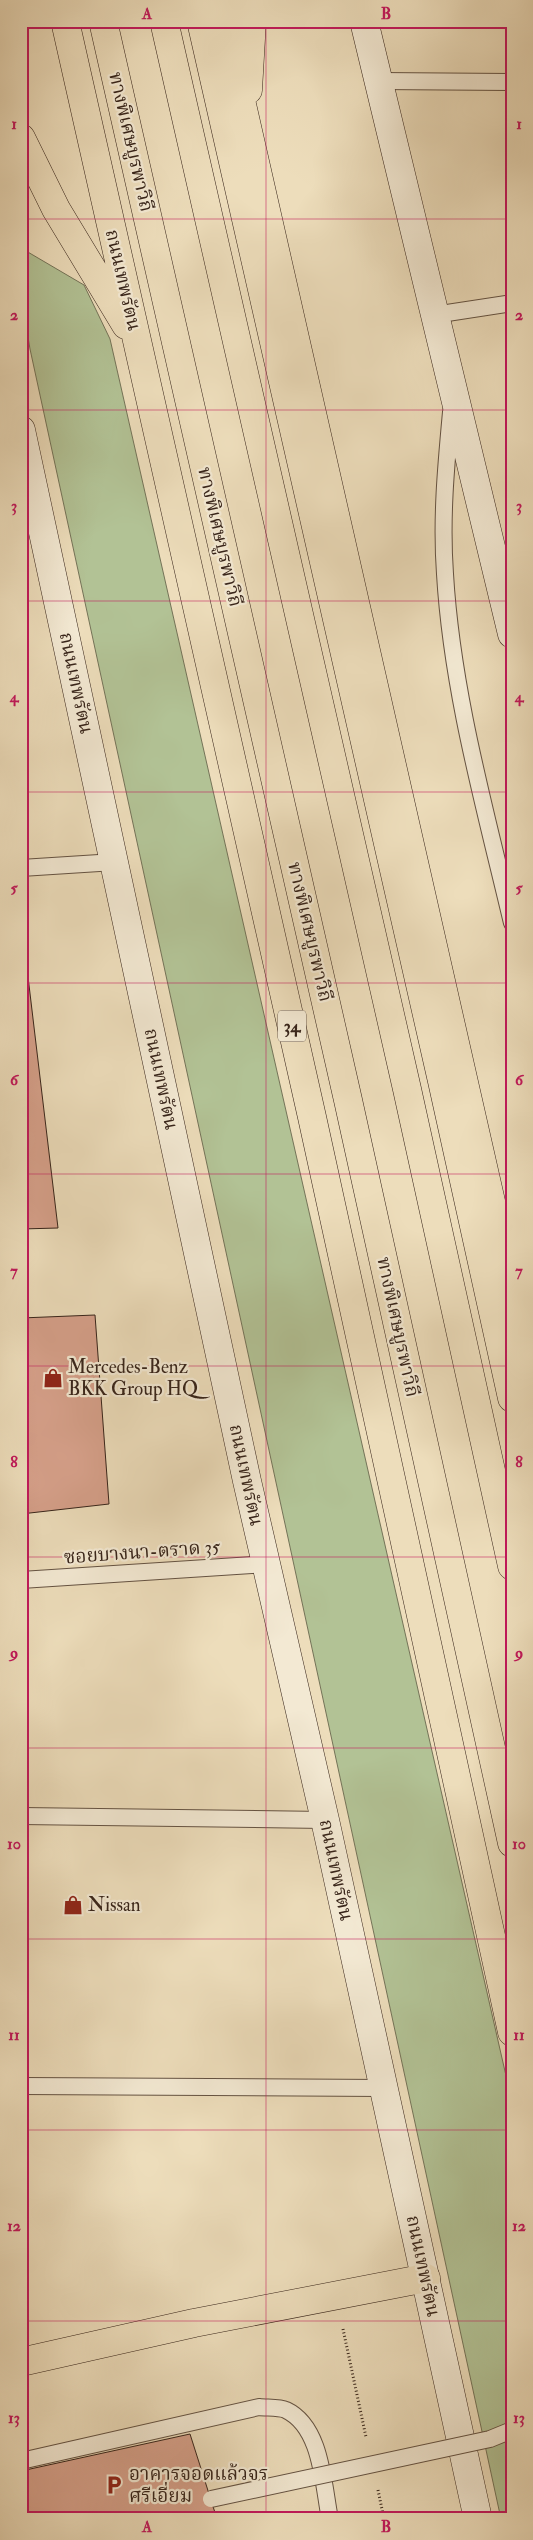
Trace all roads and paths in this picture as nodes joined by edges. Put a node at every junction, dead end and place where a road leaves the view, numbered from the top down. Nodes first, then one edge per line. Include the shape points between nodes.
1 (65, 21) edge
2 (103, 21) edge
3 (164, 21) edge
4 (201, 21) edge
5 (223, 21) edge
6 (252, 21) edge
7 (364, 21) edge
8 (379, 81) junction
9 (512, 82) edge
10 (246, 123) junction
11 (21, 138) edge
12 (512, 303) edge
13 (434, 315) junction
14 (138, 346) junction
15 (452, 389) junction
16 (21, 430) edge
17 (512, 634) edge
18 (114, 862) junction
19 (21, 868) edge
20 (512, 923) edge
21 (512, 1294) edge
22 (512, 1398) edge
23 (266, 1564) junction
24 (512, 1566) edge
25 (21, 1580) edge
26 (21, 1816) edge
27 (325, 1820) junction
28 (512, 1843) edge
29 (512, 2032) edge
30 (21, 2086) edge
31 (384, 2088) junction
32 (426, 2278) junction
33 (336, 2295) junction
34 (21, 2362) edge
35 (512, 2430) edge
36 (367, 2441) dead end
37 (21, 2461) edge
38 (378, 2490) dead end
39 (210, 2499) dead end
40 (330, 2519) edge
41 (384, 2519) edge
42 (478, 2519) edge

1 - 14 main road, ถนนเทพรัตน / 34
2 - 28 main road, ทางพิเศษบูรพาวิถี via 348,1100
3 - 24 main road
4 - 22 main road
5 - 10 main road
6 - 10 main road
7 - 8 main road
8 - 9 lane
8 - 13 main road
10 - 21 main road
11 - 14 main road via 56,209
12 - 13 lane
13 - 15 main road
14 - 29 main road, ถนนเทพรัตน / 34 via 312,1117
15 - 17 main road
15 - 20 lane via 443,512 445,575 453,646 469,735
16 - 18 main road, ถนนเทพรัตน
18 - 19 lane
18 - 23 main road, ถนนเทพรัตน
23 - 25 lane, ซอยบางนา-ตราด 35
23 - 27 main road, ถนนเทพรัตน
26 - 27 lane
27 - 31 main road, ถนนเทพรัตน
30 - 31 lane
31 - 32 main road, ถนนเทพรัตน
32 - 33 main road
32 - 42 main road, ถนนเทพรัตน
33 - 34 main road
33 - 36 path
35 - 39 lane, bridge via 490,2439
37 - 40 lane via 259,2408 286,2410 306,2426 316,2448
38 - 41 path

